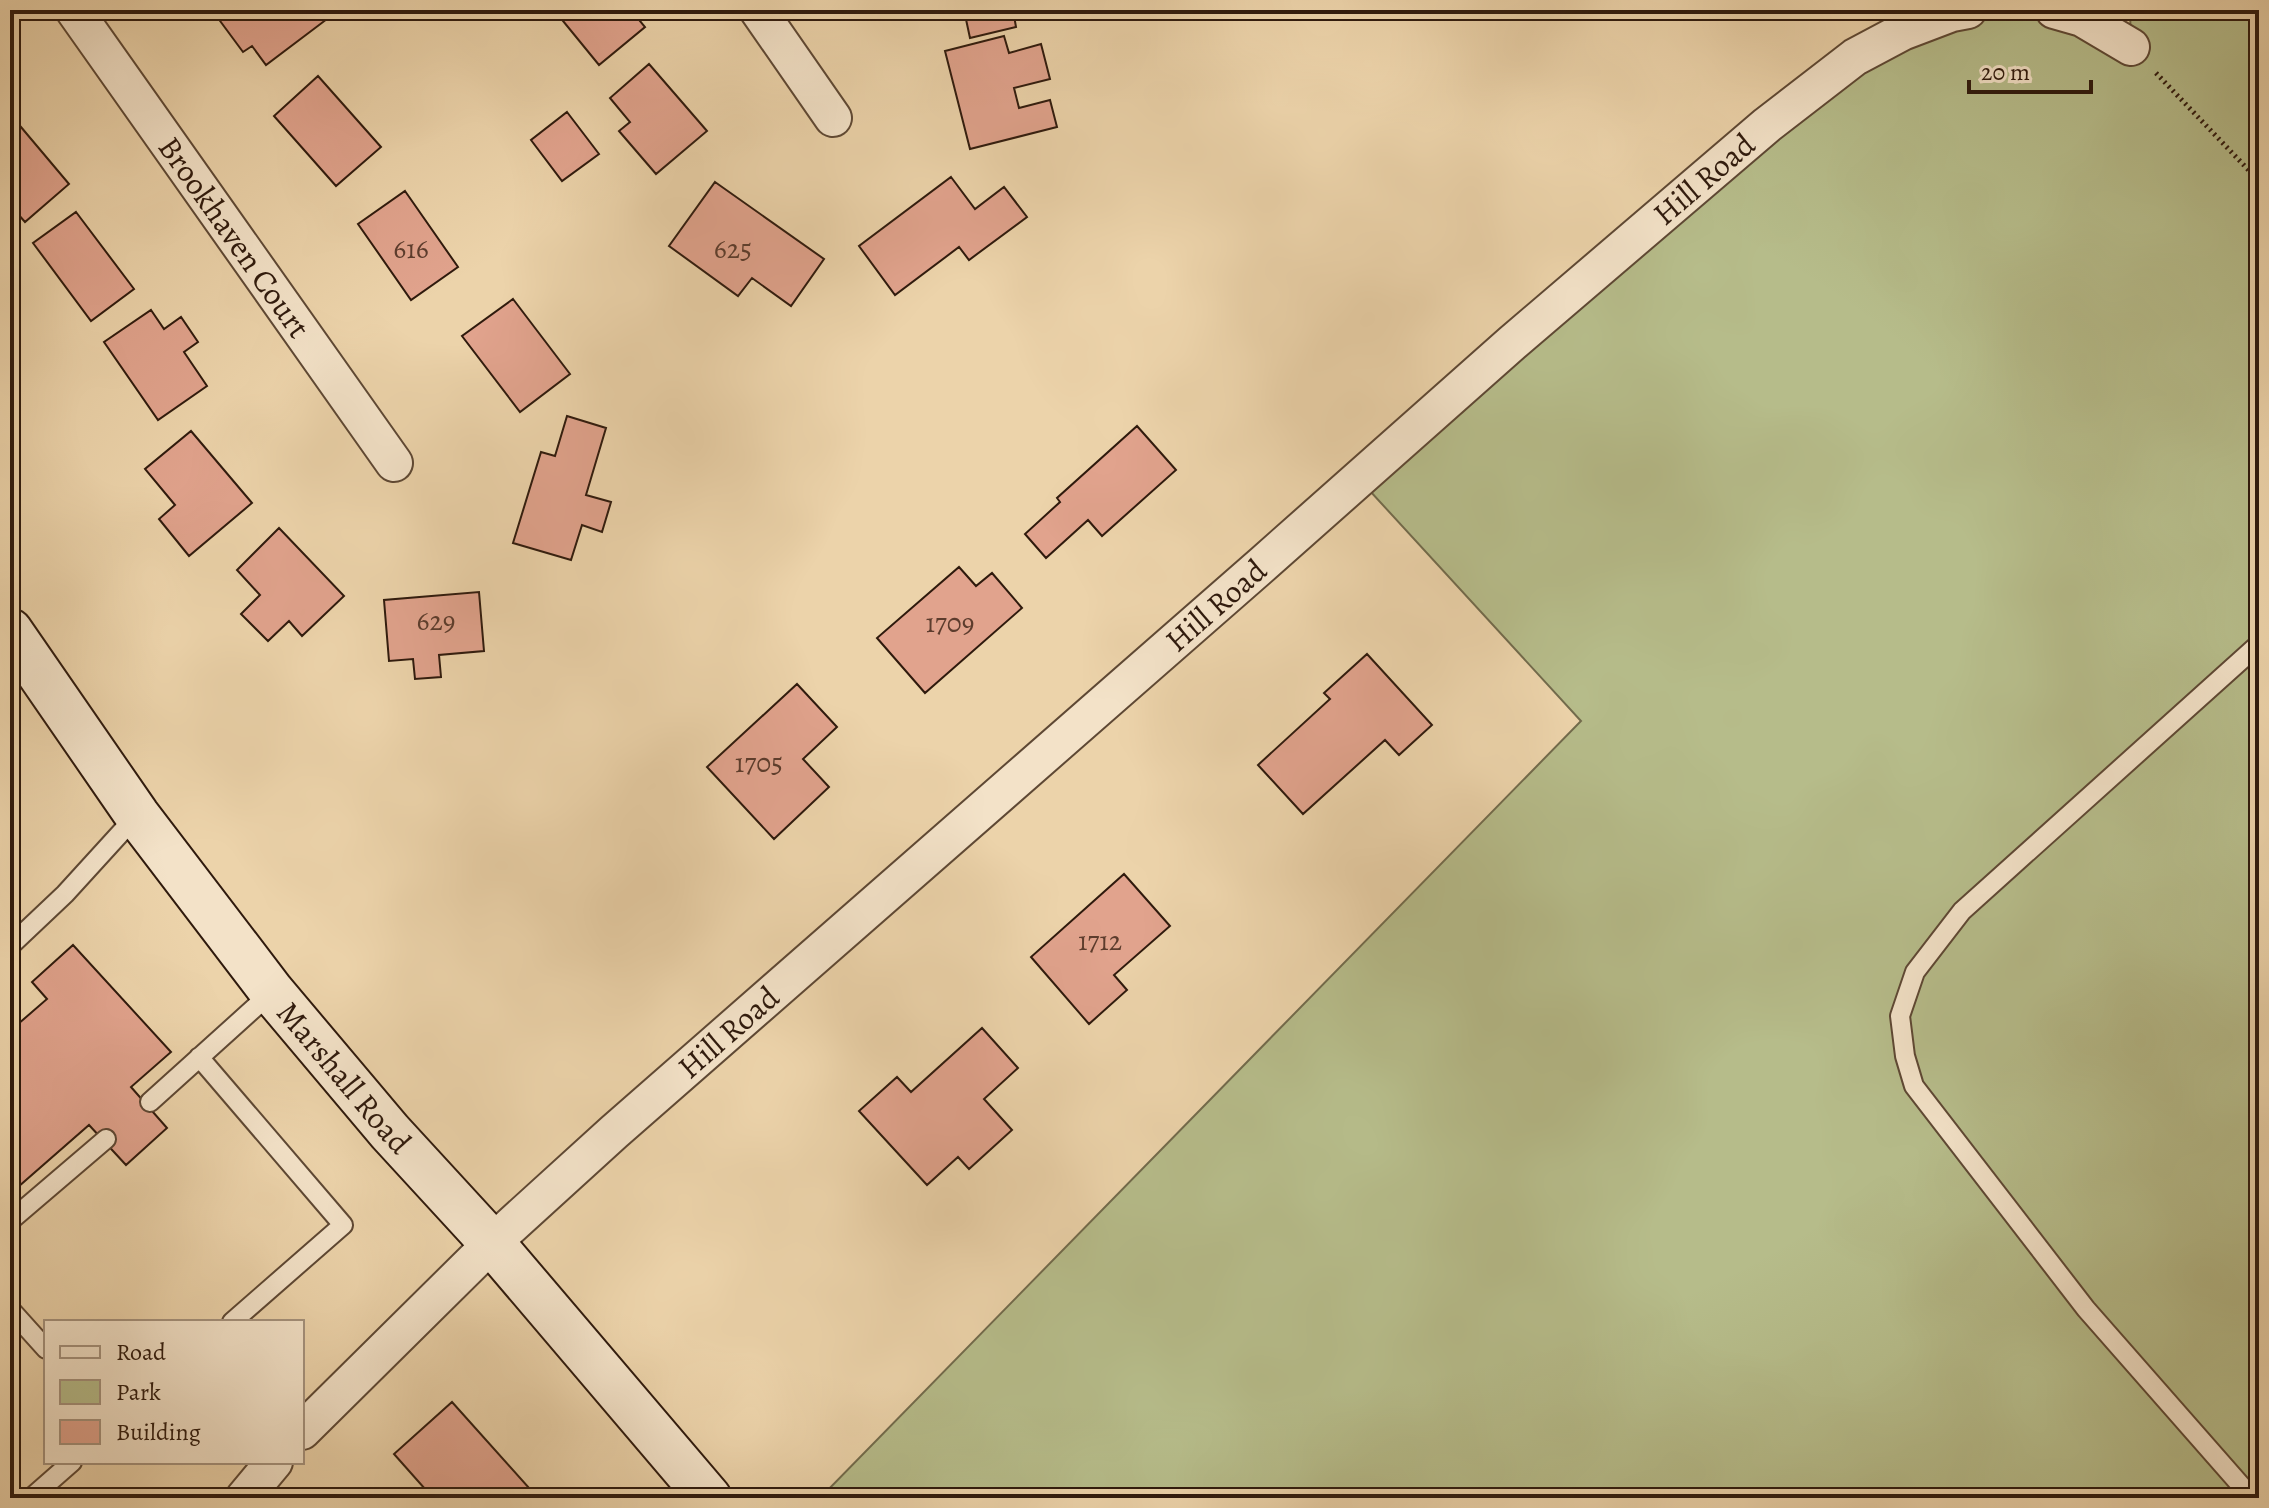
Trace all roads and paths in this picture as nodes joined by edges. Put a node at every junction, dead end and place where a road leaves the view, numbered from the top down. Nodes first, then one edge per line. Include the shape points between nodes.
1 (74, 10) edge
2 (758, 10) edge
3 (1968, 10) edge
4 (2054, 10) edge
5 (2131, 47) joint
6 (833, 118) dead end
7 (2259, 181) edge
8 (394, 463) dead end
9 (10, 631) edge
10 (2259, 644) edge
11 (137, 815) junction
12 (10, 946) edge
13 (272, 992) junction
14 (199, 1057) junction
15 (150, 1102) dead end
16 (106, 1139) dead end
17 (10, 1221) edge
18 (492, 1243) junction
19 (10, 1309) edge
20 (234, 1320) edge
21 (44, 1347) edge
22 (304, 1429) edge
23 (70, 1464) edge
24 (272, 1464) edge
25 (31, 1498) edge
26 (244, 1498) edge
27 (709, 1498) edge
28 (2252, 1498) edge

1 - 8 street, Brookhaven Court
2 - 6 street
3 - 18 street, Hill Road via 1902,32 1855,57 1767,125 1512,343
4 - 5 street via 2082,18
5 - 7 path
9 - 11 main road, Marshall Road
10 - 28 lane via 1962,911 1915,972 1900,1016 1914,1086 2086,1309
11 - 12 lane
11 - 13 main road, Marshall Road
13 - 14 lane
13 - 18 main road, Marshall Road
14 - 15 lane
14 - 20 lane via 343,1225
16 - 17 lane
18 - 22 street, Hill Road
18 - 27 main road, Marshall Road
19 - 21 lane
23 - 25 lane
24 - 26 street

